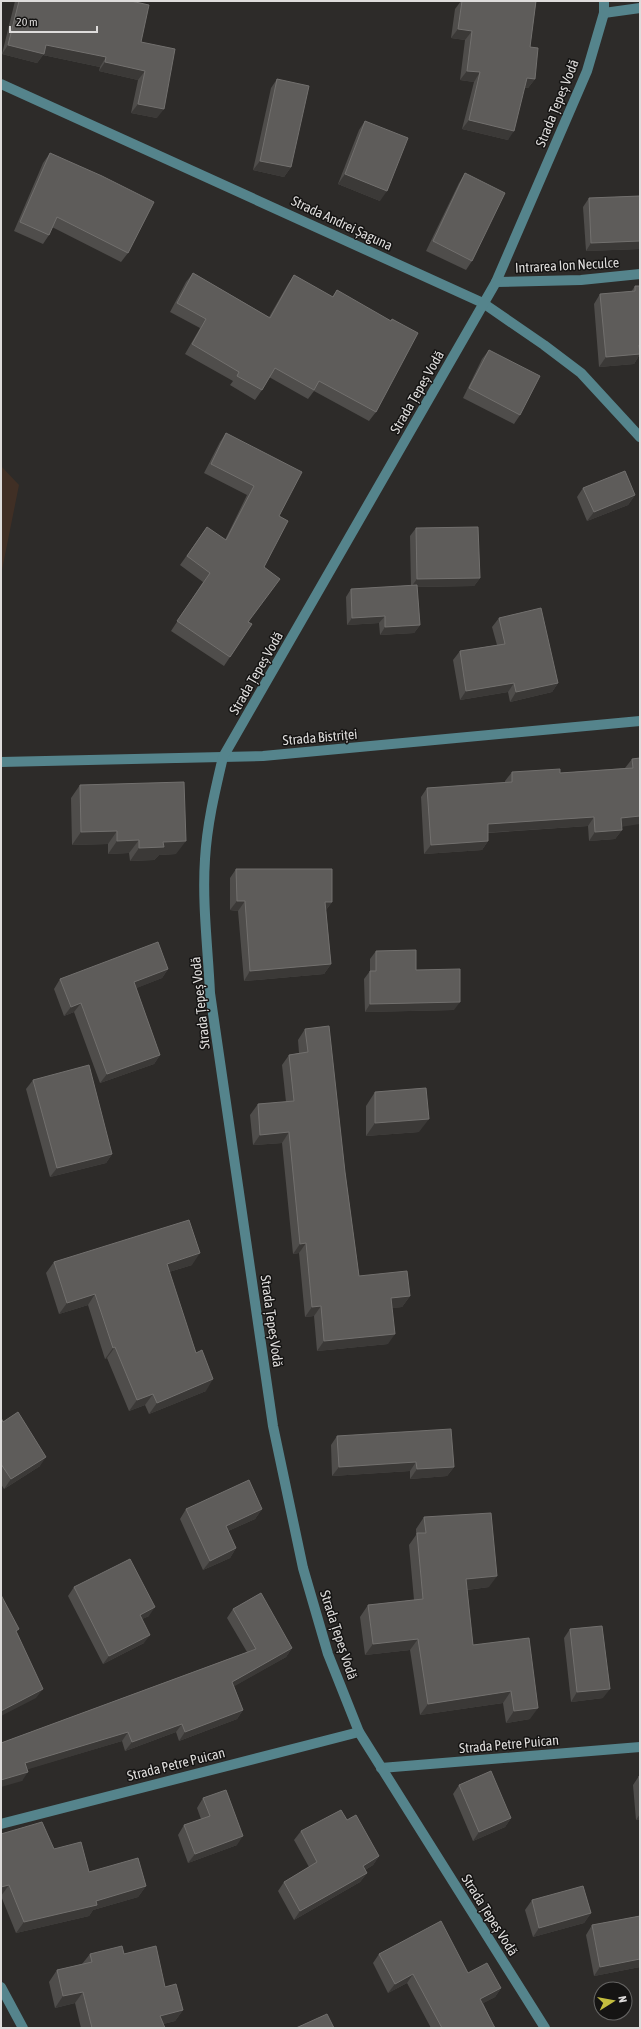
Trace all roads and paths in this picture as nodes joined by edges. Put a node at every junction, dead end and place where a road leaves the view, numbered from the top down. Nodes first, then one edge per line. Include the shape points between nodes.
1 (604, 1) edge
2 (640, 8) edge
3 (604, 13) junction
4 (1, 84) edge
5 (640, 274) edge
6 (496, 282) junction
7 (483, 303) junction
8 (640, 437) edge
9 (640, 721) edge
10 (223, 757) junction
11 (1, 762) edge
12 (359, 1732) junction
13 (640, 1747) edge
14 (381, 1768) junction
15 (1, 1824) edge
16 (1, 1987) edge
17 (23, 2028) edge
18 (545, 2028) edge

1 - 3 street, Strada Țepeș Vodă
2 - 3 street
3 - 6 street, Strada Țepeș Vodă via 587,71
4 - 7 street, Strada Andrei Șaguna
5 - 6 street, Intrarea Ion Neculce via 581,280
6 - 7 street, Strada Țepeș Vodă
7 - 8 street, Strada Andrei Șaguna via 544,344 581,373
7 - 10 street, Strada Țepeș Vodă
9 - 10 street, Strada Bistriței via 314,752
10 - 11 street, Strada Bistriței
10 - 12 street, Strada Țepeș Vodă via 210,814 205,860 210,993 273,1426 303,1568 328,1654
12 - 14 street, Strada Țepeș Vodă
12 - 15 street, Strada Petre Puican
13 - 14 street, Strada Petre Puican
14 - 18 street, Strada Țepeș Vodă
16 - 17 street

